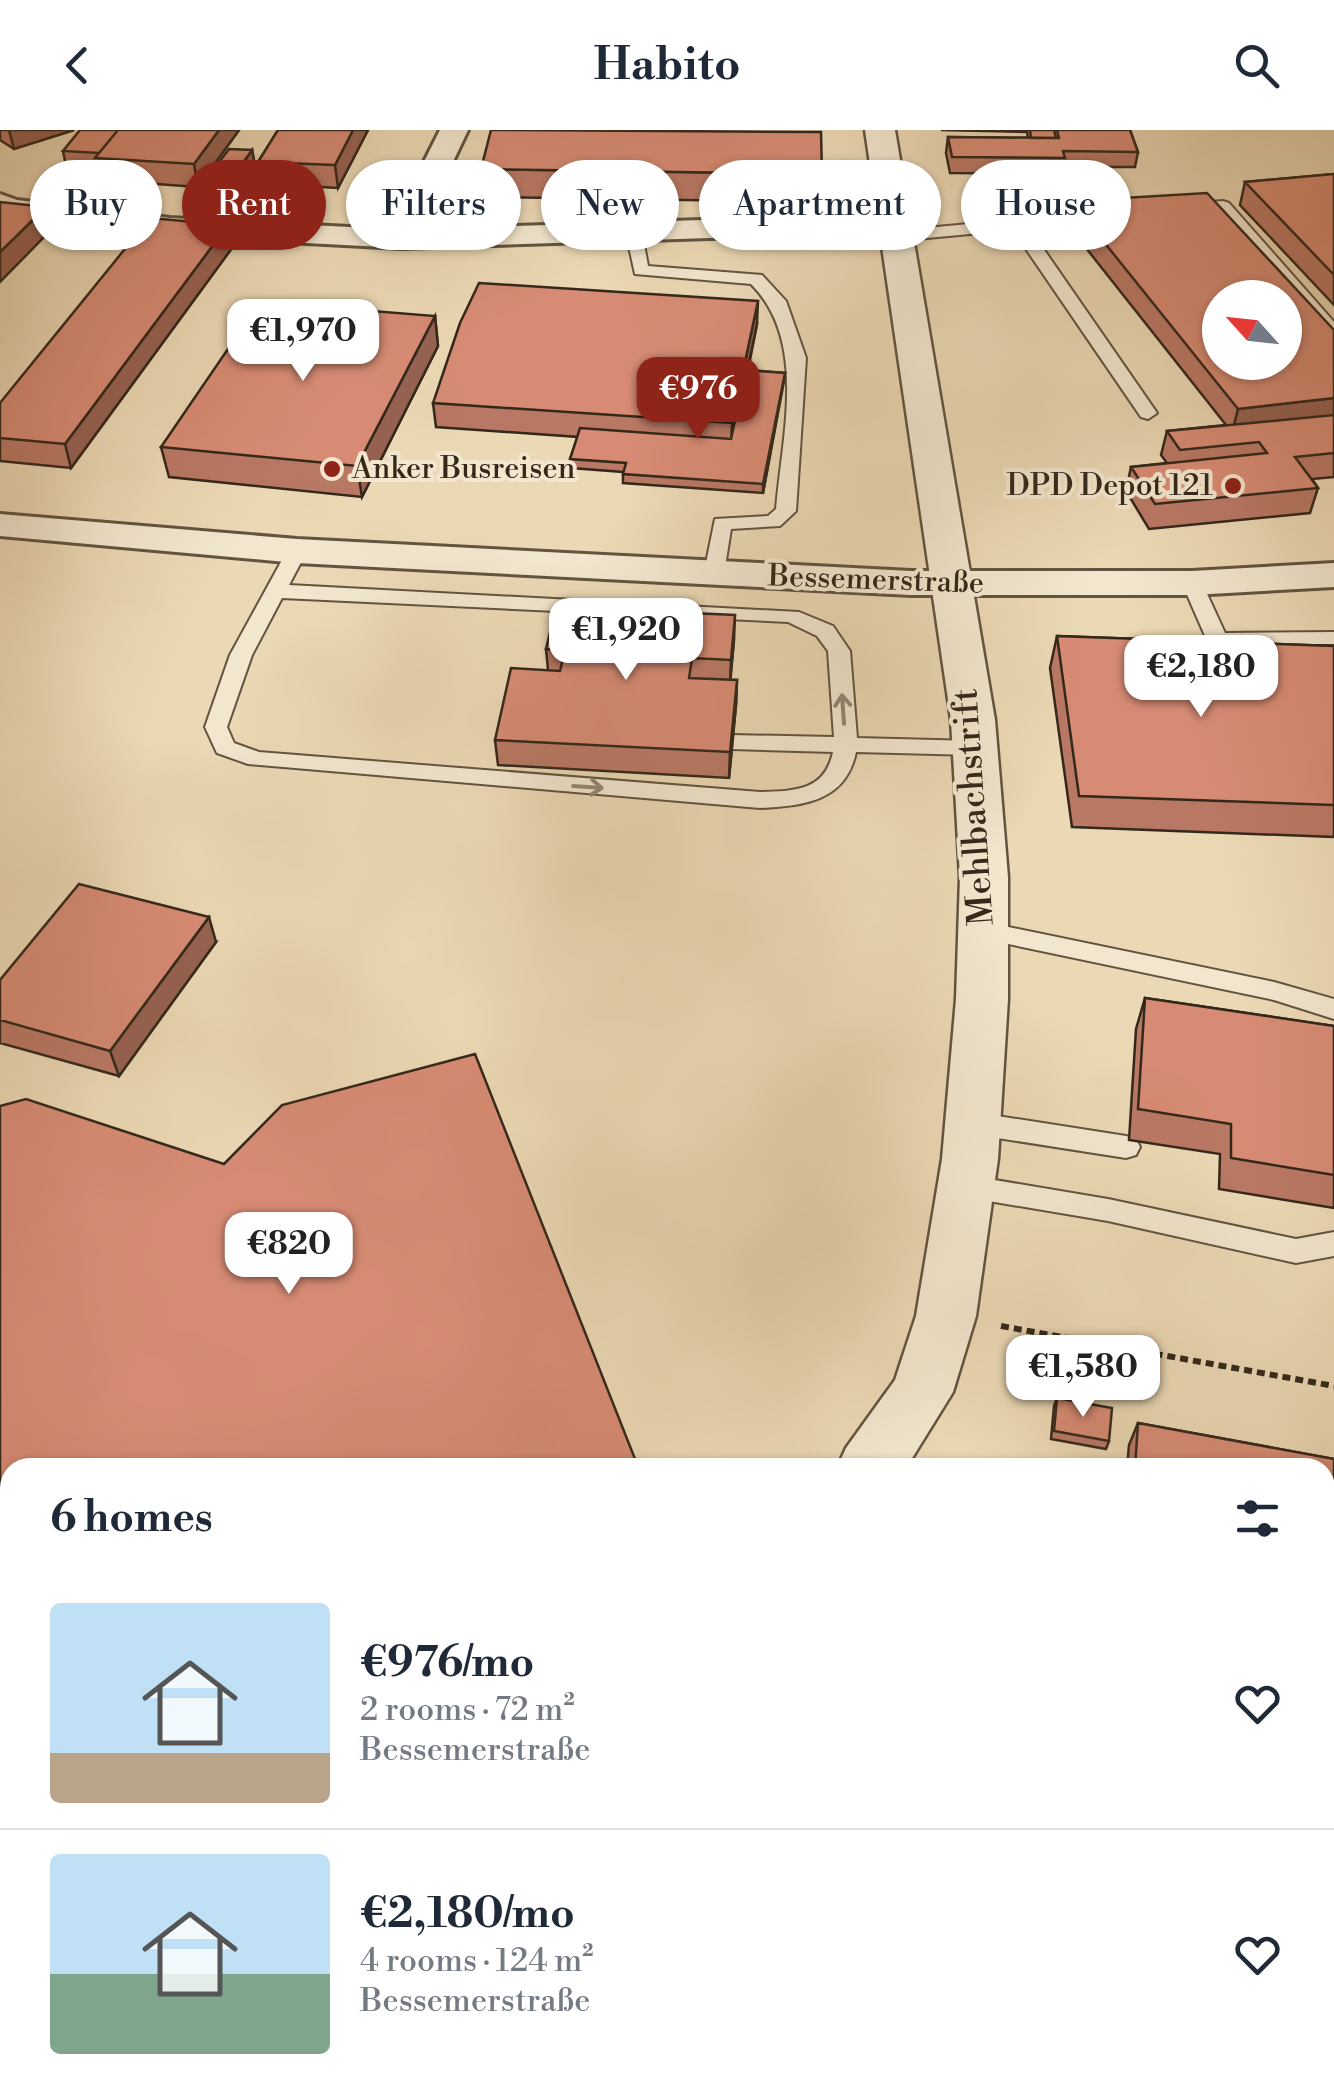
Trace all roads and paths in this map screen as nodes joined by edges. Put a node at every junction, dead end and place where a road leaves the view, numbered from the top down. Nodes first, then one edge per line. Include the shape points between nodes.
1 (454, 130) edge
2 (880, 130) edge
3 (439, 160) edge
4 (884, 160) edge
5 (0, 203) edge
6 (1166, 210) edge
7 (346, 240) edge
8 (637, 250) edge
9 (898, 250) edge
10 (1036, 250) edge
11 (1334, 333) edge
12 (1148, 412) dead end
13 (0, 525) edge
14 (297, 551) junction
15 (714, 573) junction
16 (1334, 575) edge
17 (1192, 582) junction
18 (949, 584) junction
19 (276, 592) junction
20 (1334, 638) edge
21 (732, 742) edge
22 (846, 746) junction
23 (975, 748) junction
24 (984, 931) junction
25 (1334, 1009) edge
26 (972, 1123) junction
27 (1126, 1148) dead end
28 (966, 1186) junction
29 (1334, 1244) edge
30 (946, 1316) junction
31 (1334, 1386) edge
32 (876, 1458) edge

1 - 3 street
2 - 4 street, Mehlbachstrift
5 - 7 street via 285,241
6 - 11 lane via 1222,206
8 - 15 lane via 641,270 756,279 778,301 797,358 786,511 772,522 722,523
9 - 18 street, Mehlbachstrift
10 - 12 lane
13 - 14 street, Bessemerstraße
14 - 15 street, Bessemerstraße
14 - 19 lane
15 - 18 street, Bessemerstraße
16 - 17 street, Bessemerstraße
17 - 18 street, Bessemerstraße
17 - 20 lane via 1217,640
18 - 23 street, Mehlbachstrift
22 -> 19 lane via 839,651 825,630 792,616
19 -> 22 lane via 241,655 216,728 225,748 256,758 760,800 796,799 825,789 841,769
21 - 22 lane
22 - 23 lane
23 - 24 street, Mehlbachstrift
24 - 25 lane via 1274,990
24 - 26 street, Mehlbachstrift
26 - 27 lane
26 - 28 street, Mehlbachstrift
28 - 29 lane via 1296,1251
28 - 30 street, Mehlbachstrift
30 - 31 path
30 - 32 street, Mehlbachstrift via 922,1392

